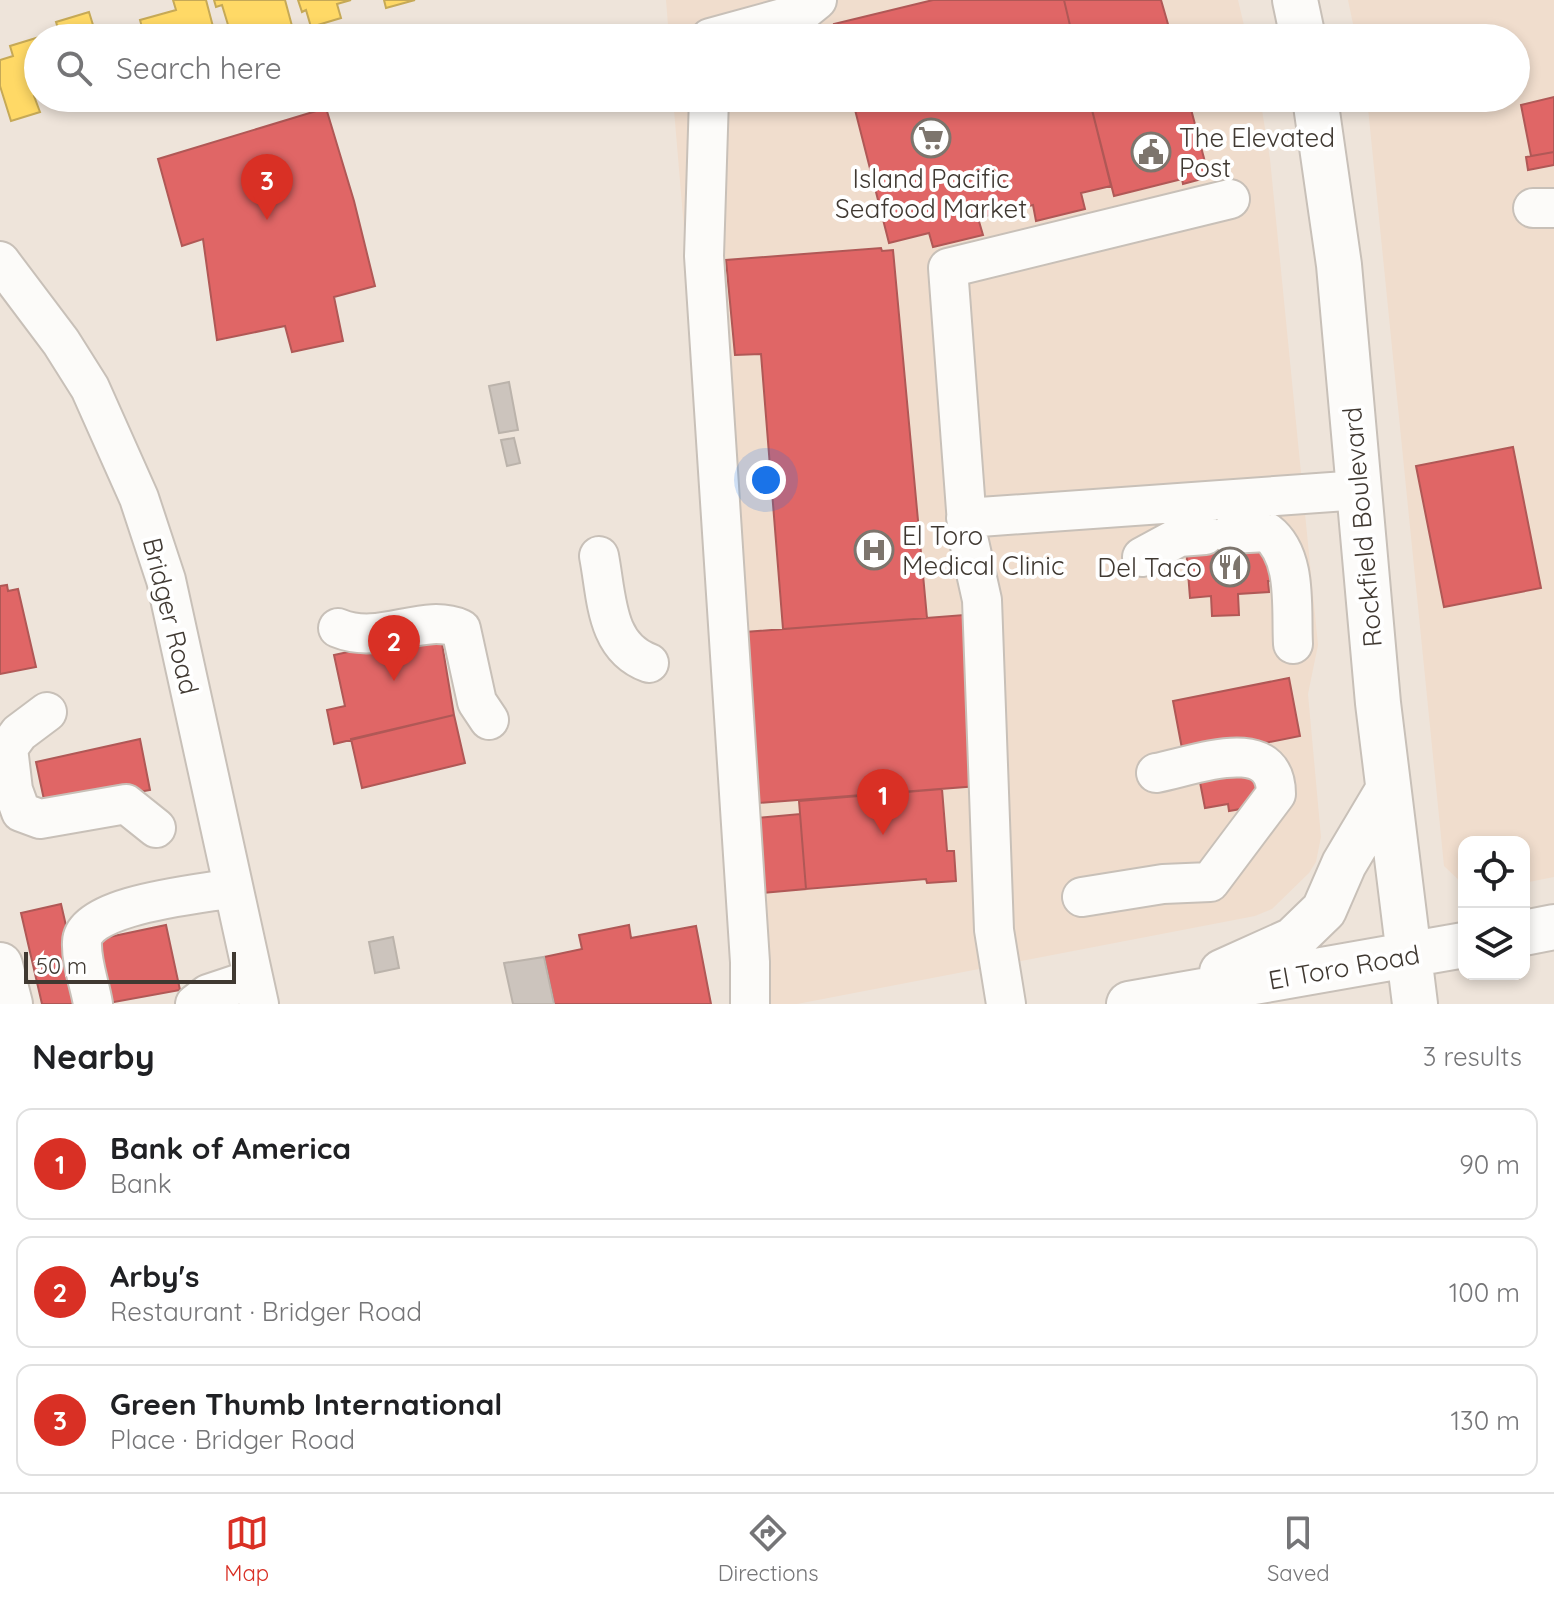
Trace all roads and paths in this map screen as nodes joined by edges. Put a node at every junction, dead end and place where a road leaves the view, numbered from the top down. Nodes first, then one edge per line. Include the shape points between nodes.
1 (817, 0) edge
2 (1295, 0) edge
3 (761, 24) edge
4 (1300, 24) edge
5 (709, 112) edge
6 (1317, 112) edge
7 (1230, 199) dead end
8 (0, 261) edge
9 (1360, 490) junction
10 (966, 518) junction
11 (599, 556) dead end
12 (1142, 557) dead end
13 (338, 628) dead end
14 (1293, 644) dead end
15 (649, 663) dead end
16 (47, 712) dead end
17 (489, 720) dead end
18 (1156, 773) dead end
19 (1388, 790) junction
20 (156, 828) dead end
21 (233, 888) junction
22 (1082, 897) dead end
23 (1554, 927) edge
24 (1530, 932) edge
25 (1458, 946) edge
26 (1408, 956) junction
27 (0, 965) edge
28 (256, 991) edge
29 (1148, 1000) edge
30 (10, 1004) edge
31 (93, 1004) edge
32 (195, 1004) edge
33 (750, 1004) edge
34 (1006, 1004) edge
35 (1415, 1004) edge

1 - 3 street via 801,13
2 - 4 main road
5 - 33 street via 704,256
6 - 9 main road, Rockfield Boulevard via 1337,252
7 - 10 street via 948,268
8 - 21 street, Bridger Road via 90,388 139,498 166,580
9 - 10 street
9 - 19 main road, Rockfield Boulevard
10 - 34 street via 982,600 994,930
11 - 15 street via 618,642 631,656
12 - 14 street via 1179,537 1267,532 1287,557
13 - 17 street via 358,636 438,623 461,629 477,702
16 - 20 street via 8,748 21,812 40,819 126,804
18 - 22 street via 1248,756 1265,762 1275,774 1276,794 1210,882
19 - 26 main road, Rockfield Boulevard
19 - 29 main road via 1344,864 1332,897 1312,924 1293,940
21 - 28 street, Bridger Road
21 - 31 street via 118,909 89,925 81,940
23 - 24 main road
25 - 26 main road, El Toro Road
26 - 29 main road, El Toro Road
26 - 35 main road, Rockfield Boulevard
27 - 30 main road
28 - 32 street via 208,994

